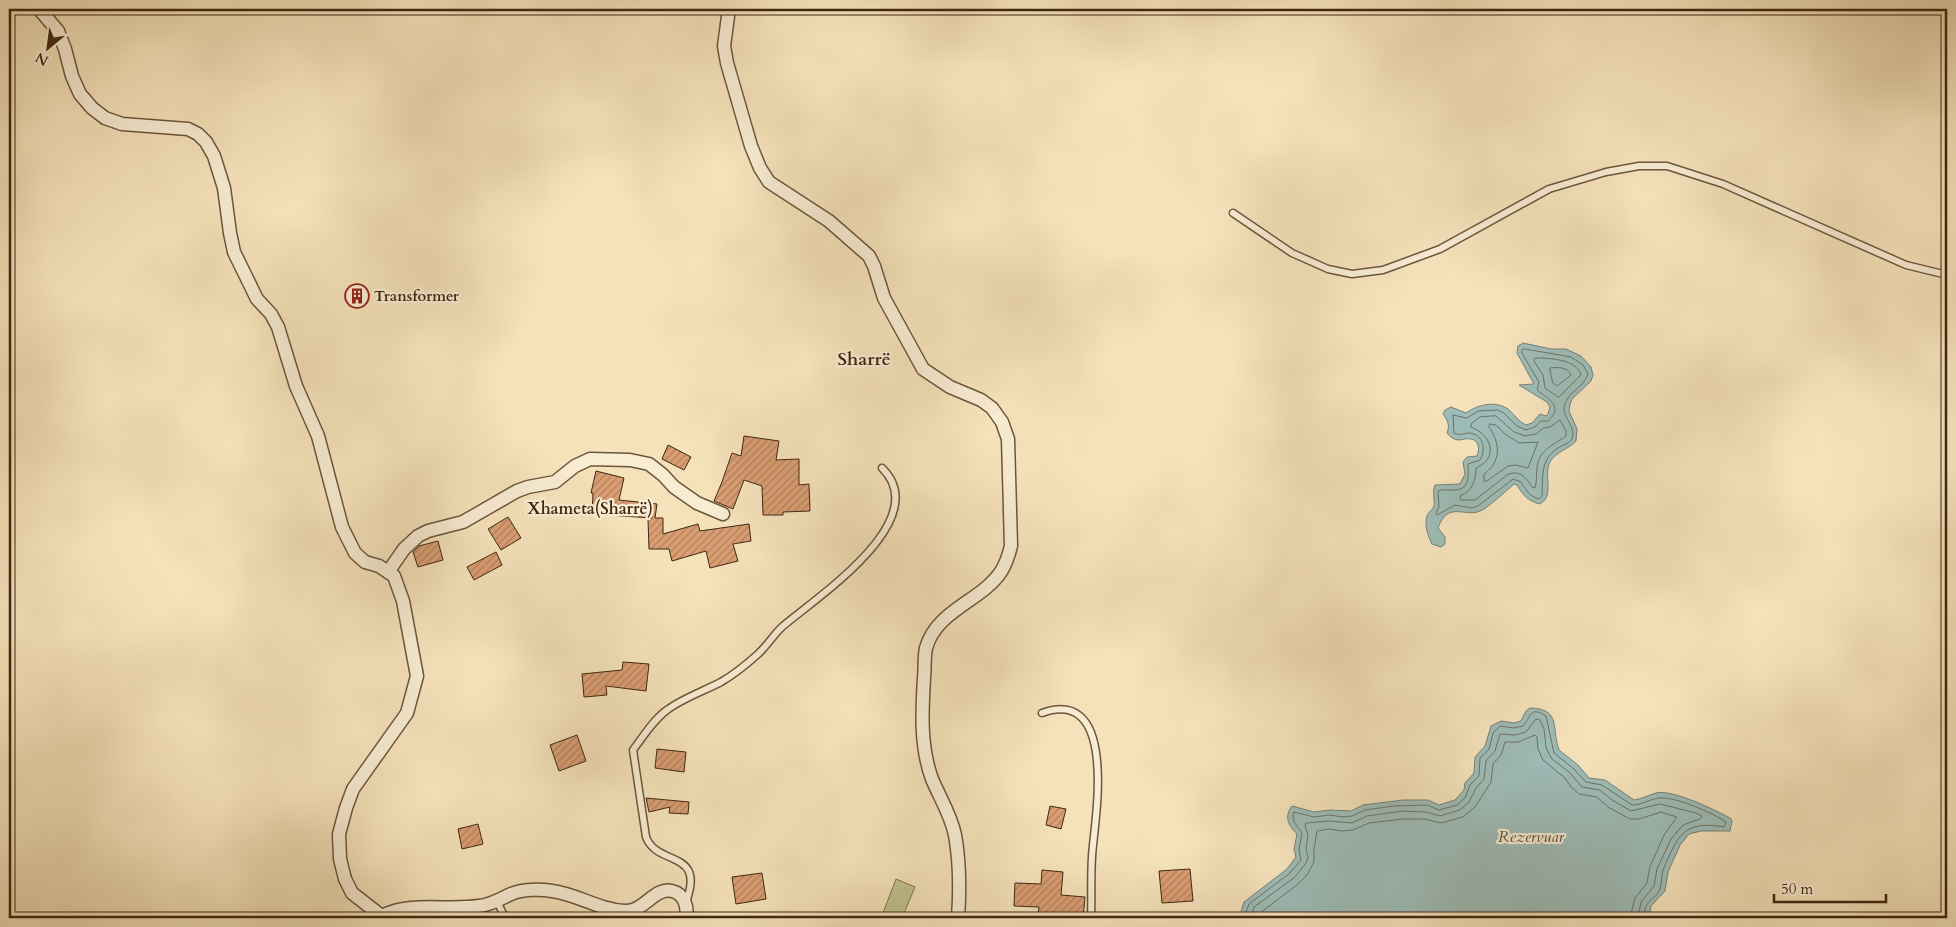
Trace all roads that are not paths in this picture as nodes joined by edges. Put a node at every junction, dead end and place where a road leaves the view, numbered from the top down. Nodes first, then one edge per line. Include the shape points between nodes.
1 (39, 9) edge
2 (728, 9) edge
3 (1233, 212) dead end
4 (1947, 275) edge
5 (1947, 402) edge
6 (1947, 433) edge
7 (882, 468) dead end
8 (723, 514) dead end
9 (388, 572) junction
10 (1042, 713) dead end
11 (497, 901) junction
12 (686, 902) junction
13 (383, 917) edge
14 (505, 918) edge
15 (686, 918) edge
16 (958, 918) edge
17 (1091, 918) edge

1 - 9 street via 58,31 72,76 80,94 92,108 105,118 122,124 188,129 206,142 224,188 234,252 258,298 278,327 296,386 318,436 342,527 355,552 365,562
2 - 16 street via 724,46 727,62 750,146 764,176 845,233 869,256 884,298 923,370 992,408 1008,439 1011,546 1007,559 1001,572 990,583 932,633 926,649 923,741 928,768 955,836 960,888
3 - 4 lane via 1292,254 1328,269 1352,274 1383,270 1440,249 1548,189 1606,172 1638,166 1668,166 1723,184 1906,266
5 - 6 lane
7 - 12 lane via 891,477 895,488 894,512 889,526 862,558 783,627 757,655 720,682 665,711 633,750 646,837 652,848 678,860 688,870 690,890
8 - 9 street via 691,499 649,464 590,459 555,482 517,491 464,522 418,536 396,558
9 - 13 street via 394,576 403,601 417,676 407,713 354,790 339,834 340,858 348,886 352,893
10 - 17 lane via 1064,708 1076,713 1084,720 1097,747 1099,768 1092,846
11 - 12 street via 512,893 540,890 623,911 636,909 664,891 674,891
11 - 13 street via 468,908 402,908
11 - 14 lane
12 - 15 street

